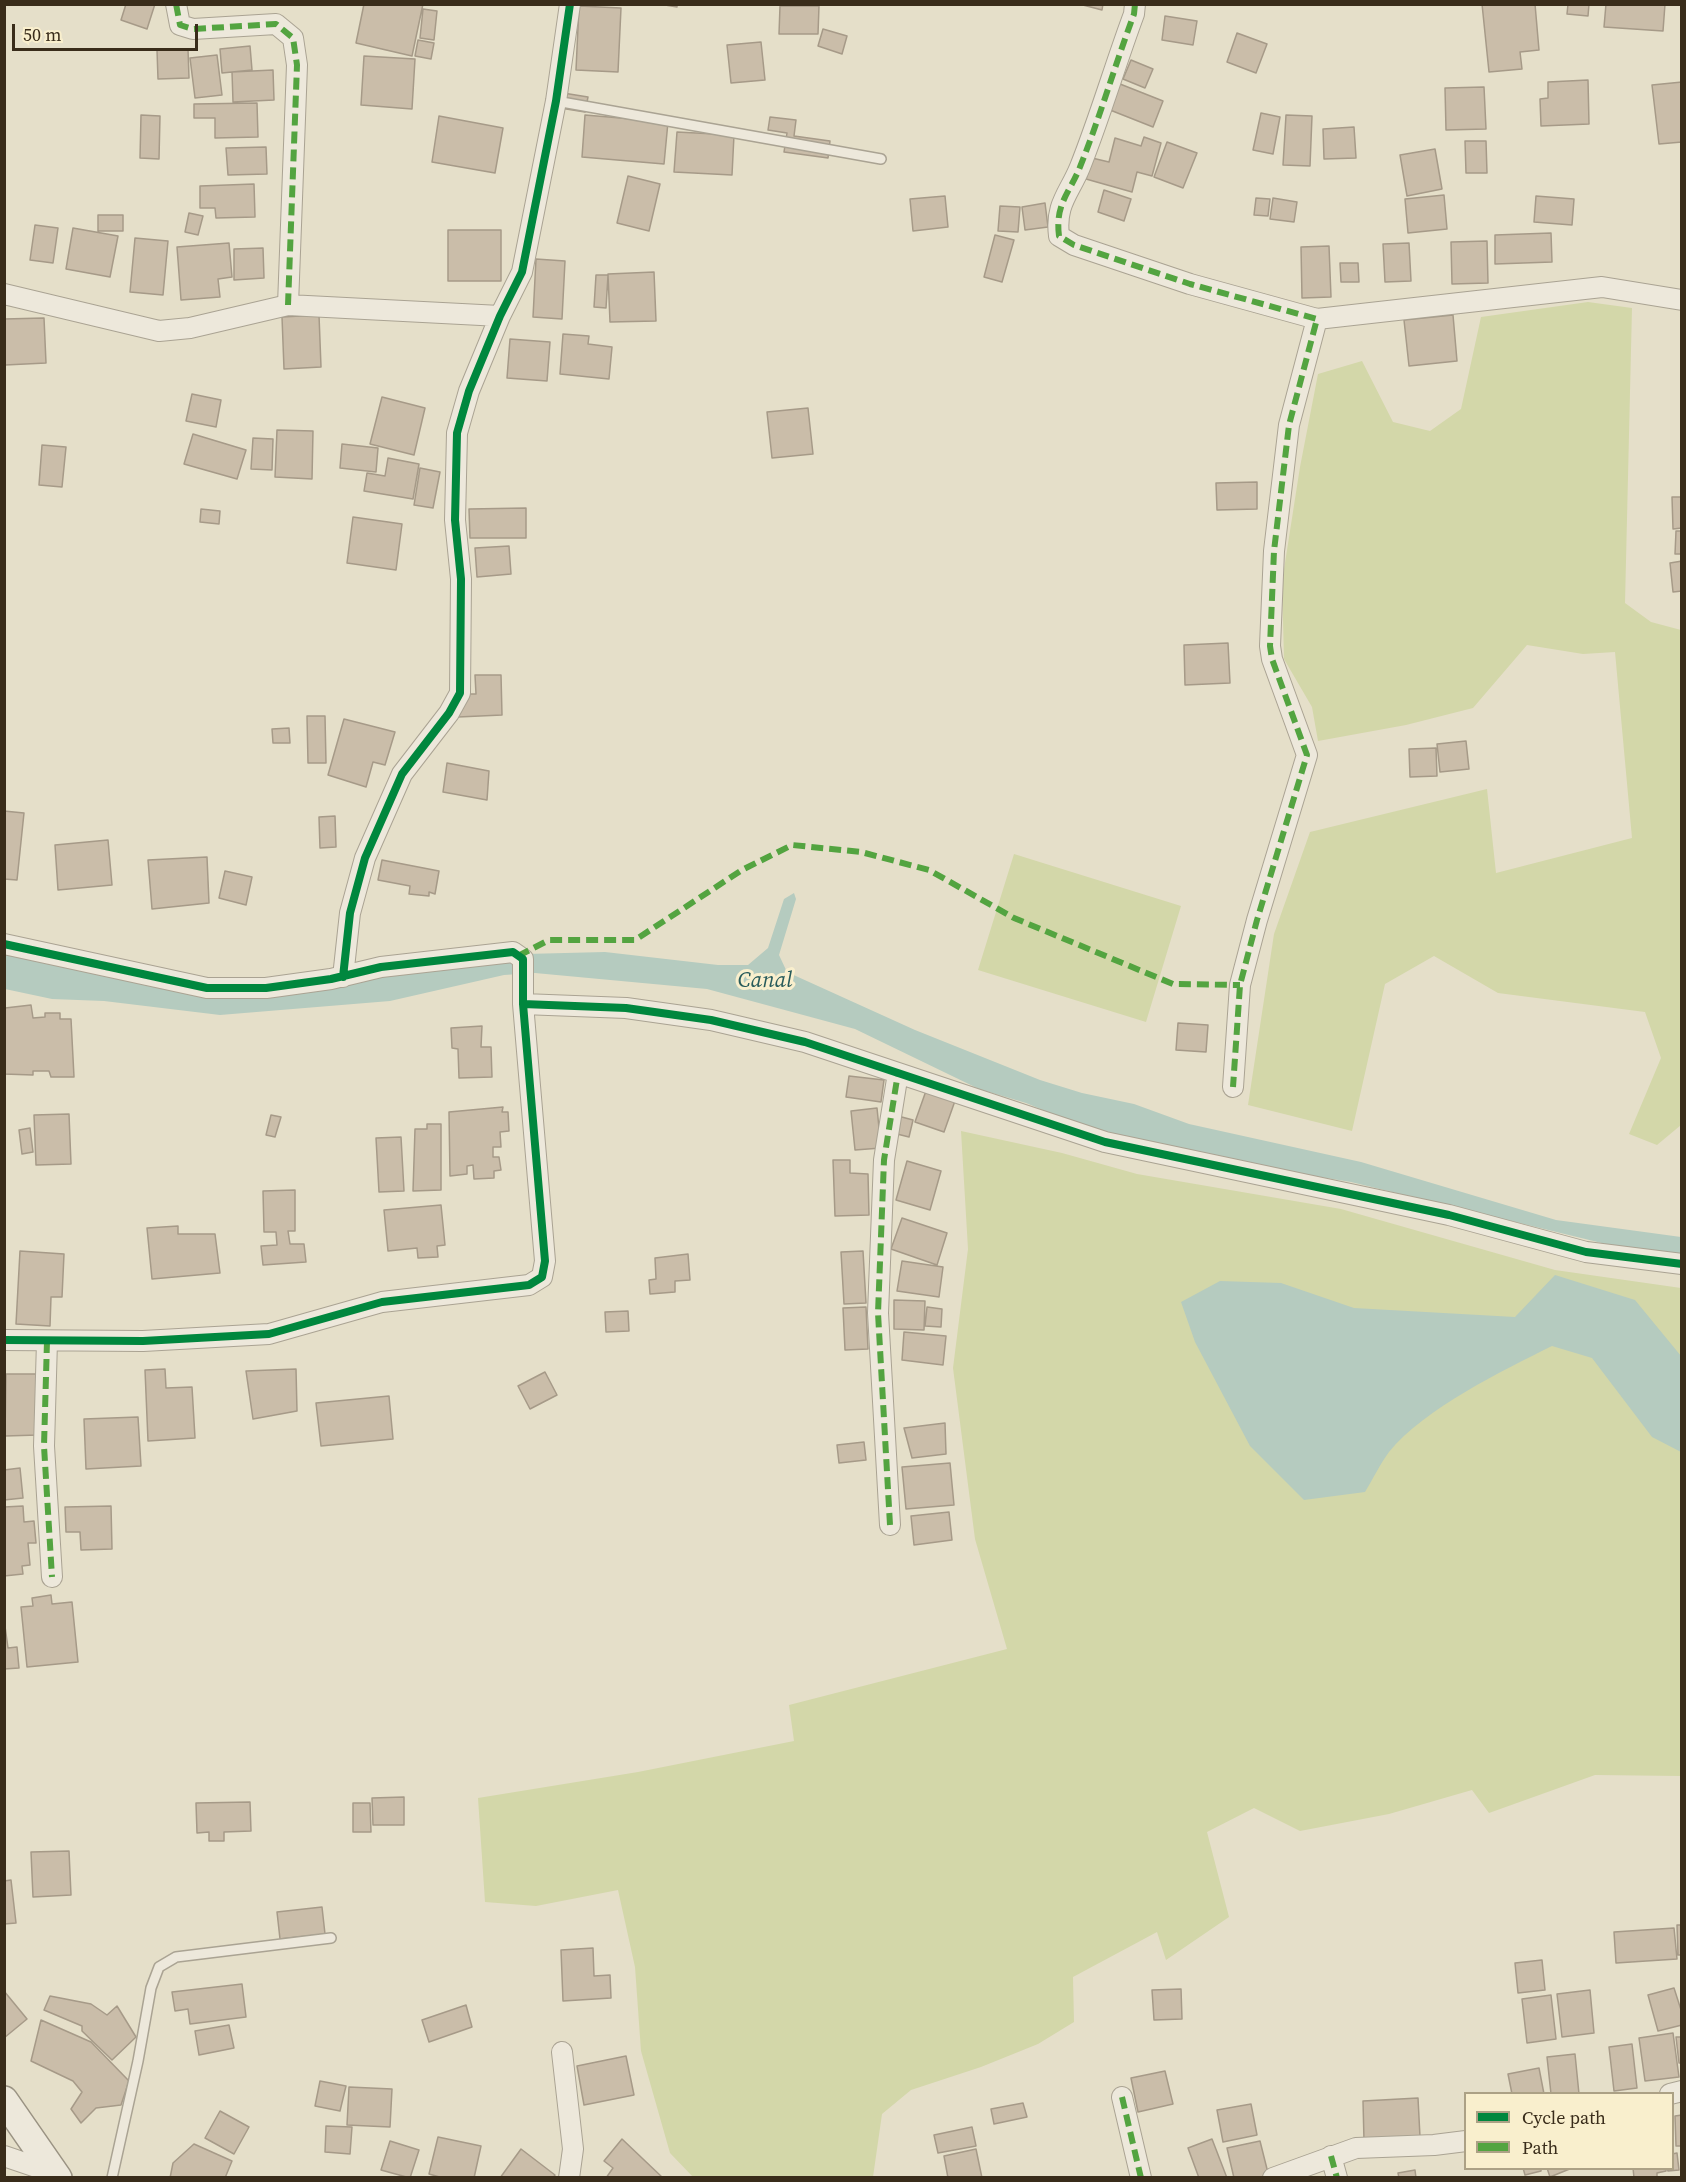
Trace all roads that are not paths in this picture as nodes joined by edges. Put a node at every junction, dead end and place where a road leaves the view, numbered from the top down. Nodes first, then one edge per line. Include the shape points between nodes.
1 (176, 4) edge
2 (570, 4) edge
3 (1135, 4) edge
4 (556, 101) junction
5 (881, 159) dead end
6 (4, 294) edge
7 (1682, 300) edge
8 (288, 305) junction
9 (500, 316) junction
10 (1317, 319) junction
11 (4, 944) edge
12 (343, 977) junction
13 (523, 994) junction
14 (898, 1073) junction
15 (1233, 1087) dead end
16 (1682, 1264) edge
17 (4, 1340) edge
18 (47, 1341) junction
19 (890, 1525) dead end
20 (51, 1577) dead end
21 (332, 1938) dead end
22 (562, 2052) dead end
23 (1122, 2097) dead end
24 (4, 2100) edge
25 (1464, 2141) edge
26 (4, 2156) edge
27 (1331, 2156) junction
28 (59, 2176) edge
29 (112, 2178) edge
30 (569, 2178) edge
31 (1141, 2178) edge
32 (1273, 2178) edge
33 (1337, 2178) edge

1 - 8 street via 180,25 194,29 276,24 293,38 297,65
2 - 4 street
3 - 10 street via 1079,169 1060,204 1059,236 1074,245 1190,284
4 - 5 lane
4 - 9 street via 522,272
6 - 8 street via 159,331 190,328
7 - 10 street via 1602,287
8 - 9 street
9 - 12 street via 469,390 457,433 455,520 461,579 460,693 449,714 402,774 365,858 350,913
10 - 15 street via 1289,425 1274,551 1270,646 1307,755 1240,985
11 - 12 street via 207,988 266,988
12 - 13 street via 381,967 513,952 523,959
13 - 14 street via 711,1020 805,1042
13 - 18 street via 545,1261 542,1277 529,1286 382,1302 269,1334 143,1341
14 - 16 street via 1105,1142 1449,1215 1586,1252
14 - 19 street via 884,1160 878,1313
17 - 18 street
18 - 20 street via 44,1446
21 - 29 lane via 176,1957 159,1967 151,1988
22 - 30 street via 573,2149
23 - 31 street
24 - 28 main road
25 - 27 street via 1356,2148
26 - 28 street
27 - 32 street
27 - 33 street

